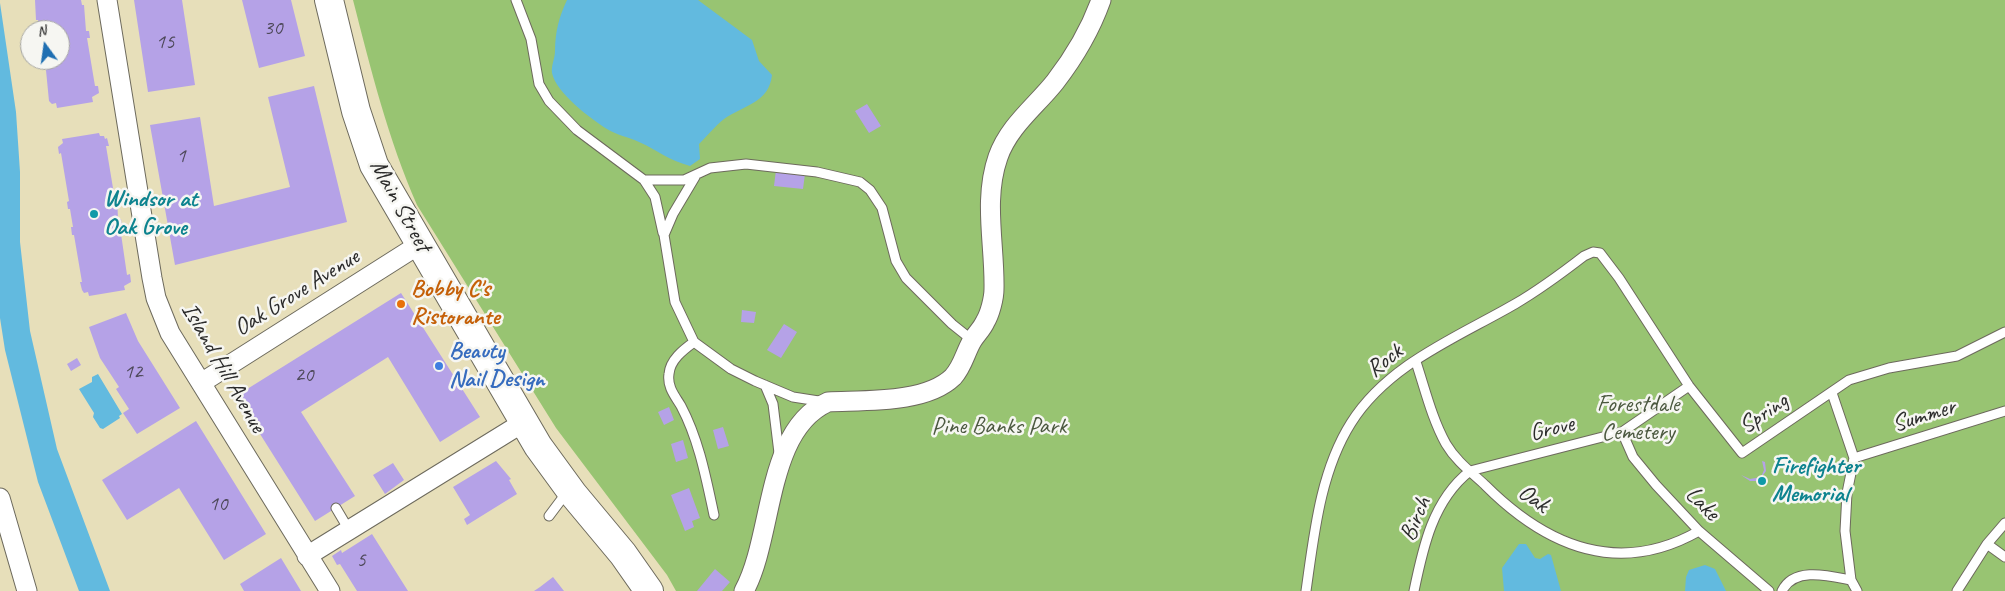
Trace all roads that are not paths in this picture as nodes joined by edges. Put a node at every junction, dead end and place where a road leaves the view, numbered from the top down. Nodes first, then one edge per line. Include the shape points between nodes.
1 (107, 0) edge
2 (329, 0) edge
3 (516, 0) edge
4 (1101, 0) edge
5 (695, 177) junction
6 (644, 180) junction
7 (664, 235) junction
8 (420, 244) junction
9 (1600, 253) joint
10 (2005, 332) edge
11 (972, 340) junction
12 (694, 342) junction
13 (1416, 362) junction
14 (201, 383) junction
15 (765, 386) junction
16 (1689, 386) junction
17 (1832, 393) junction
18 (828, 402) junction
19 (2005, 411) edge
20 (524, 422) junction
21 (1622, 432) junction
22 (1854, 458) junction
23 (779, 461) junction
24 (1470, 471) junction
25 (569, 489) junction
26 (0, 498) edge
27 (336, 508) dead end
28 (714, 515) dead end
29 (549, 516) dead end
30 (2005, 523) edge
31 (350, 530) junction
32 (1699, 531) junction
33 (1987, 544) junction
34 (308, 556) junction
35 (2005, 557) edge
36 (1851, 580) junction
37 (27, 591) edge
38 (330, 591) edge
39 (649, 591) edge
40 (744, 591) edge
41 (1306, 591) edge
42 (1414, 591) edge
43 (1769, 591) edge
44 (1782, 591) edge
45 (1857, 591) edge
46 (1957, 591) edge

1 - 14 street, Island Hill Avenue via 156,298 170,333
2 - 8 main road, Main Street via 356,111 371,157
3 - 6 lane via 530,39 539,84 549,101 578,130
4 - 11 street via 1090,30 1072,59 1020,119 998,157 991,202 994,291 986,321
5 - 6 lane via 670,182
5 - 7 lane
5 - 11 lane via 710,168 746,164 816,172 860,182 880,204 896,261 906,278
6 - 7 lane via 655,197
7 - 12 lane via 675,302
8 - 14 street, Oak Grove Avenue
8 - 20 main road, Main Street
9 - 13 lane, Rock via 1584,256 1517,303 1452,338
9 - 16 lane, Spring
10 - 17 lane, Spring via 1957,356 1859,376
11 - 18 street via 962,366 952,378 927,391 913,396
12 - 15 lane via 731,369
12 - 28 lane via 672,364 668,376 671,390 697,444
13 - 24 lane, Oak via 1446,444 1458,462
13 - 41 lane, Rock via 1387,381 1367,402 1351,423 1336,452 1316,525
14 - 34 street, Island Hill Avenue
15 - 18 lane via 793,397
15 - 23 lane via 773,404
16 - 17 lane, Spring via 1742,453
16 - 21 lane, Grove
17 - 22 lane
18 - 23 street via 807,415
19 - 22 lane, Summer
20 - 25 main road, Main Street
20 - 31 street
21 - 24 lane, Grove
21 - 32 lane, Lake via 1632,457
22 - 36 lane via 1847,493 1845,531
23 - 40 street via 752,577
24 - 32 lane, Oak via 1499,500 1532,524 1592,551 1622,555 1652,550 1677,544
24 - 42 lane, Birch via 1456,482 1438,510 1428,534
25 - 29 lane
25 - 39 main road, Main Street
26 - 37 street
27 - 31 lane
30 - 33 lane
31 - 34 street
32 - 43 lane, Lake
33 - 35 lane
33 - 46 lane
34 - 38 street, Island Hill Avenue
36 - 44 lane via 1804,575 1793,579
36 - 45 lane

